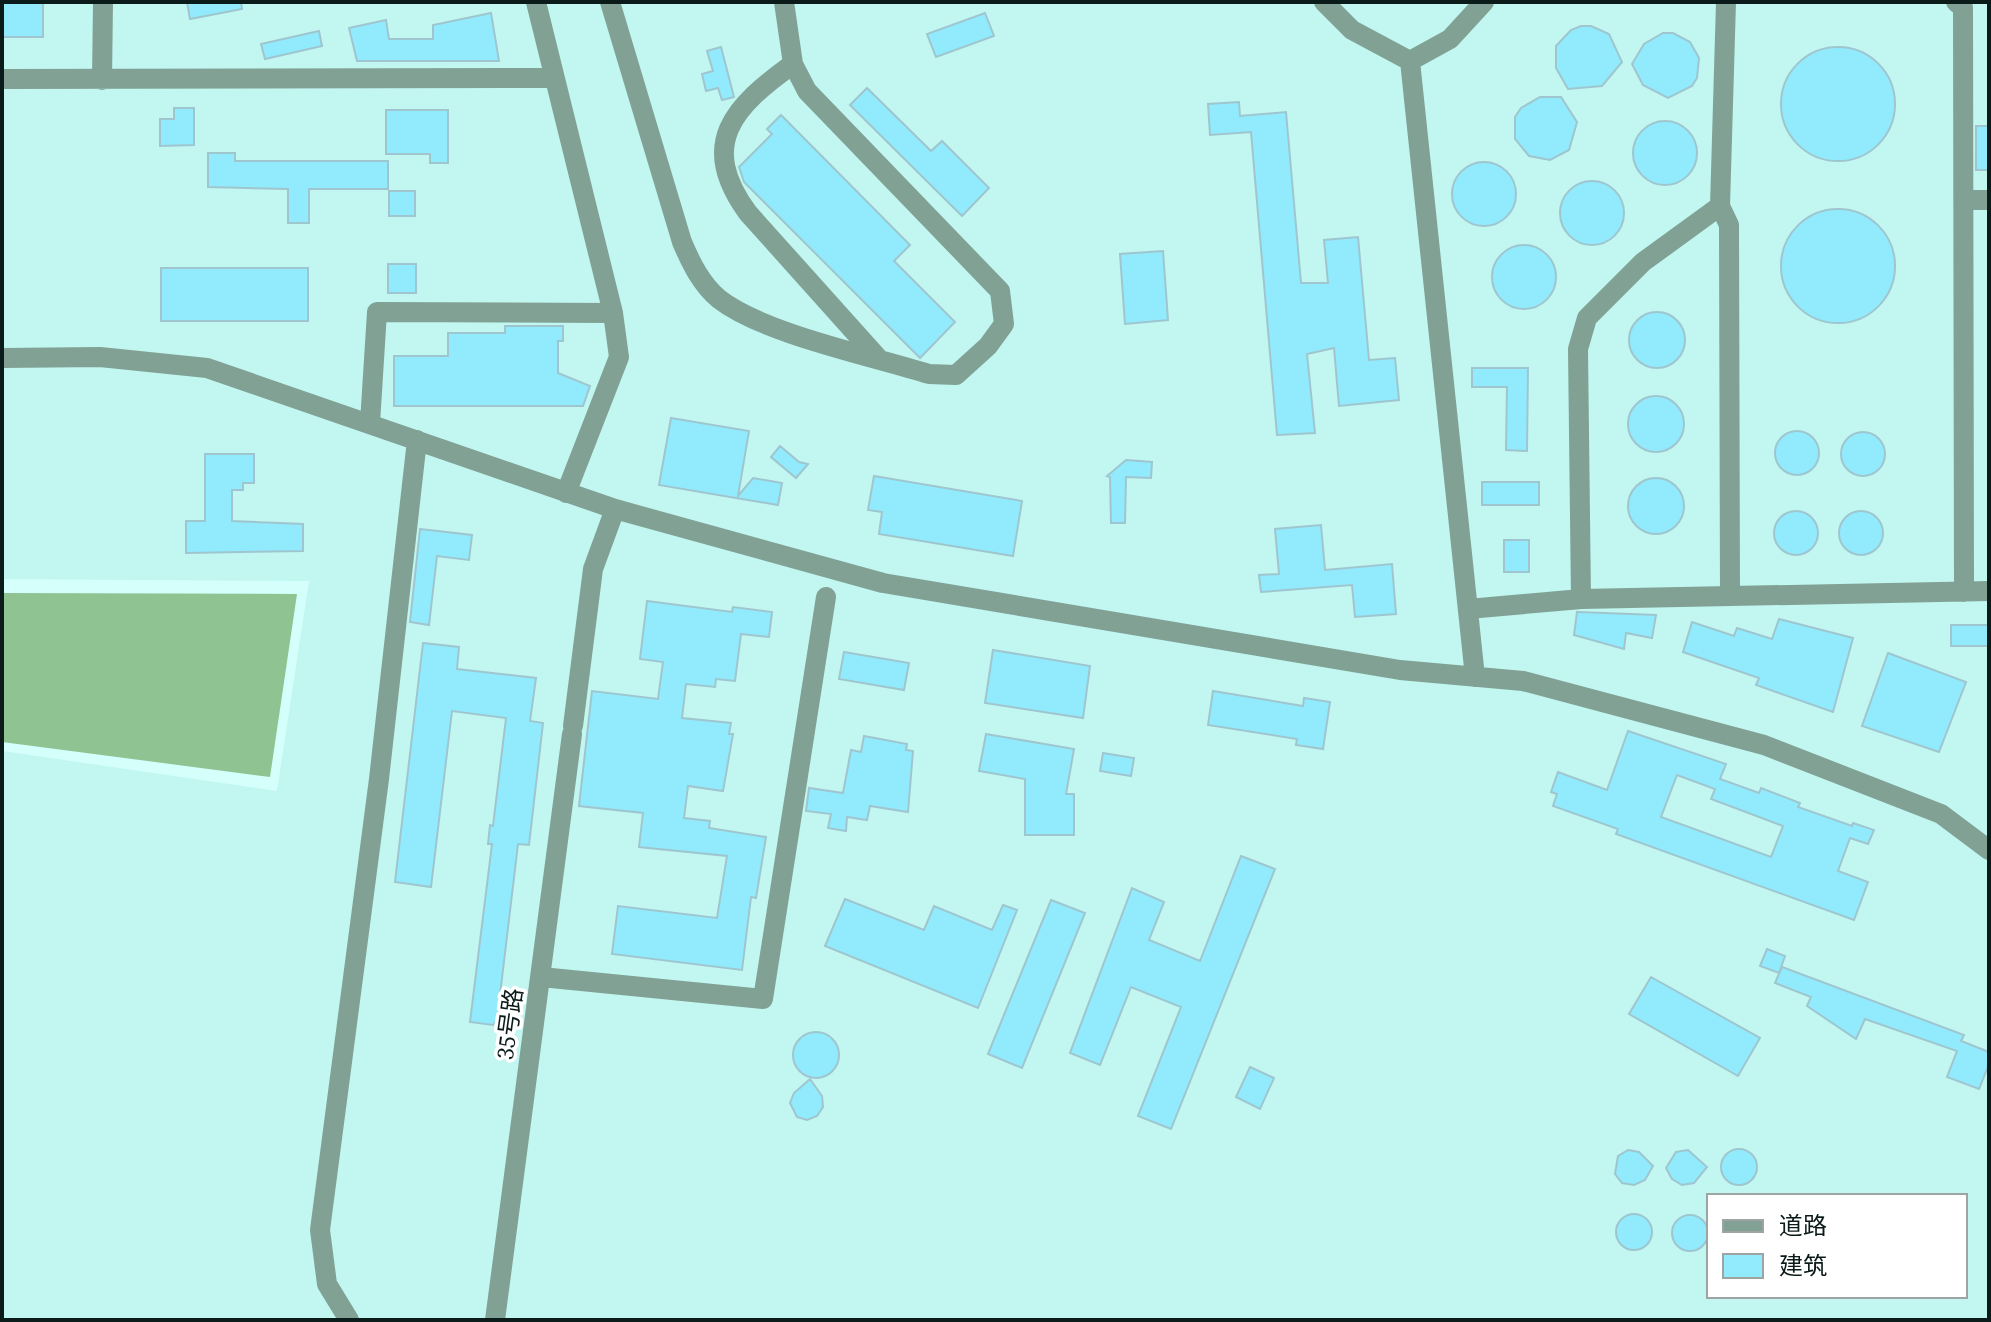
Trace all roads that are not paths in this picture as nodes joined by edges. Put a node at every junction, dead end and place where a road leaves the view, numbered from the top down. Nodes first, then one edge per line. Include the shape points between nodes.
1 (103, 2) edge
2 (536, 2) edge
3 (610, 2) edge
4 (784, 2) edge
5 (1324, 2) edge
6 (1484, 2) edge
7 (1726, 2) edge
8 (1956, 2) edge
9 (1410, 61) junction
10 (793, 64) junction
11 (553, 78) junction
12 (2, 79) edge
13 (102, 80) junction
14 (1965, 200) junction
15 (1989, 200) edge
16 (1720, 206) junction
17 (613, 313) junction
18 (2, 358) edge
19 (878, 358) junction
20 (370, 423) junction
21 (417, 440) junction
22 (566, 493) junction
23 (615, 509) junction
24 (1989, 591) edge
25 (1964, 592) junction
26 (1730, 596) junction
27 (826, 597) dead end
28 (1581, 599) junction
29 (1468, 609) junction
30 (1475, 677) junction
31 (1989, 850) edge
32 (541, 977) junction
33 (349, 1320) edge
34 (495, 1320) edge

1 - 13 street
2 - 11 street
3 - 19 street via 695,272 717,297 748,318
4 - 10 street
5 - 9 street via 1352,30
6 - 9 street via 1450,39
7 - 16 street
8 - 14 street via 1963,7
9 - 29 street
10 - 19 street via 736,112 724,139 727,177 748,213
10 - 19 street via 807,91 990,276 1005,306 1004,324 956,375 929,374
11 - 13 street
11 - 17 street
12 - 13 street
14 - 15 street
14 - 25 street
16 - 26 street via 1729,225
16 - 28 street via 1643,262 1587,318 1578,349
17 - 20 street via 377,312
17 - 22 street via 619,357
18 - 20 street via 100,357 207,368
20 - 21 street
21 - 22 street
21 - 33 street via 320,1230 327,1284
22 - 23 street
23 - 30 street via 883,583 1400,670
23 - 32 street, 35号路 via 593,569
24 - 25 street
25 - 26 street
26 - 28 street
27 - 32 street via 763,999
28 - 29 street
29 - 30 street
30 - 31 street via 1523,681 1764,745 1941,814
32 - 34 street, 35号路

